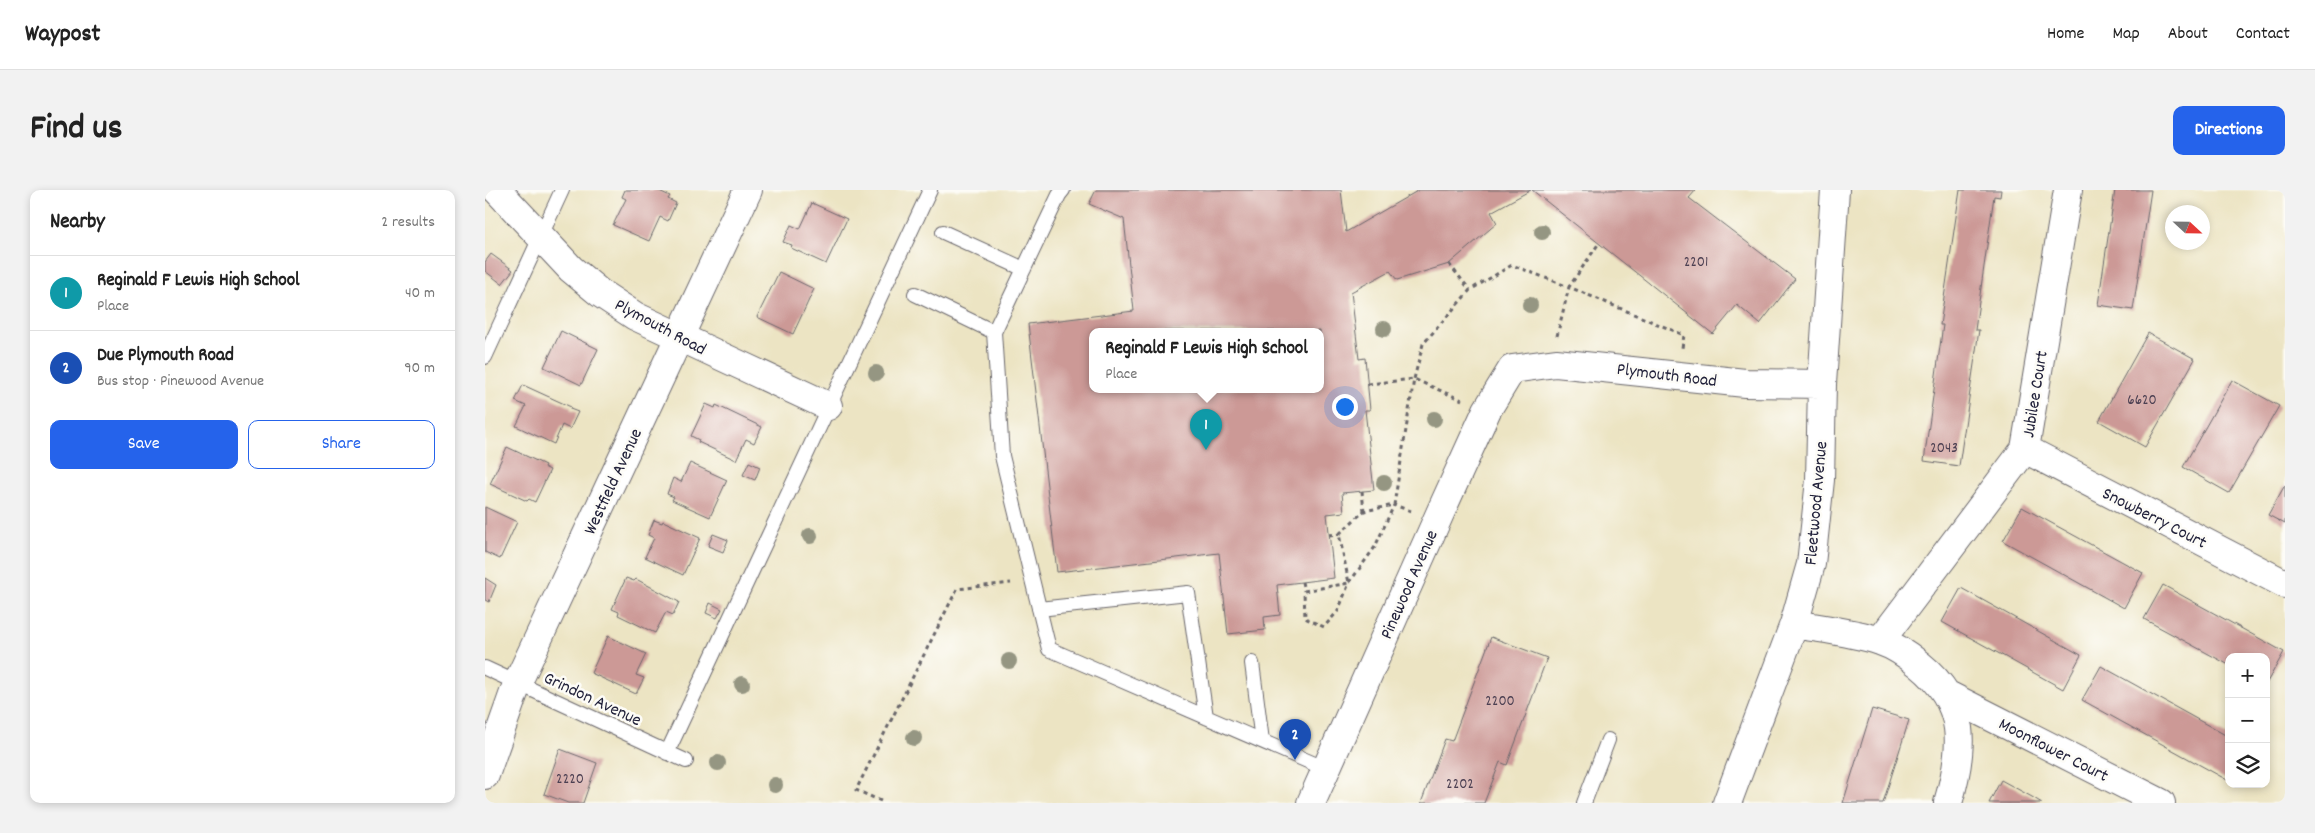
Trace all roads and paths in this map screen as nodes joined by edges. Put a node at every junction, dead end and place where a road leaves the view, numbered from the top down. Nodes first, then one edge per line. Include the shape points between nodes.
1 (497, 190) edge
2 (561, 190) edge
3 (748, 190) edge
4 (930, 190) edge
5 (1835, 190) edge
6 (2068, 190) edge
7 (1057, 192) edge
8 (943, 232) dead end
9 (539, 238) junction
10 (1599, 243) dead end
11 (1449, 264) dead end
12 (1024, 269) junction
13 (1569, 287) junction
14 (1470, 290) junction
15 (915, 294) dead end
16 (994, 332) junction
17 (1557, 336) dead end
18 (679, 337) junction
19 (1682, 348) dead end
20 (485, 357) edge
21 (1512, 369) joint
22 (1415, 379) junction
23 (1367, 384) dead end
24 (1822, 384) junction
25 (1464, 400) dead end
26 (828, 406) junction
27 (2025, 449) junction
28 (1362, 491) dead end
29 (1395, 505) junction
30 (1364, 511) junction
31 (1415, 513) dead end
32 (1339, 534) junction
33 (1329, 535) dead end
34 (1032, 580) junction
35 (1302, 582) dead end
36 (1349, 584) junction
37 (2285, 584) edge
38 (1303, 591) junction
39 (1039, 609) junction
40 (1794, 624) junction
41 (1880, 641) junction
42 (1252, 663) dead end
43 (485, 668) edge
44 (517, 684) junction
45 (1949, 695) junction
46 (1205, 717) junction
47 (1608, 740) dead end
48 (1262, 741) junction
49 (667, 753) junction
50 (686, 761) dead end
51 (1326, 769) junction
52 (485, 775) edge
53 (881, 801) dead end
54 (1311, 803) edge
55 (1583, 803) edge
56 (1727, 803) edge
57 (1947, 803) edge
58 (2161, 803) edge

1 - 9 street, Plymouth Road
2 - 9 lane
3 - 18 street, Westfield Avenue
4 - 26 lane
5 - 24 street, Fleetwood Avenue
6 - 27 street, Jubilee Court
7 - 12 lane
8 - 12 lane
9 - 18 street, Plymouth Road via 600,293 635,316
9 - 20 lane
10 - 13 path
11 - 14 path
12 - 16 lane
13 - 14 path via 1512,265
13 - 17 path
13 - 19 path via 1684,335
14 - 22 path via 1423,344
15 - 16 lane
16 - 34 lane via 1002,456
18 - 26 street, Plymouth Road
18 - 44 street, Westfield Avenue
21 - 24 street, Plymouth Road via 1556,362 1745,383
21 - 51 street, Pinewood Avenue via 1487,410
22 - 23 path
22 - 25 path
22 - 29 path
24 - 40 street, Fleetwood Avenue via 1821,480 1809,572
26 - 49 lane
27 - 37 street, Snowberry Court
27 - 41 street, Jubilee Court
28 - 30 path
29 - 30 path
29 - 31 path
29 - 36 path via 1375,547
30 - 32 path
32 - 33 path
32 - 36 path
34 - 39 lane
34 - 53 path via 957,589 857,790
35 - 38 path
36 - 38 path
36 - 38 path via 1338,611 1324,627 1305,618
39 - 46 lane via 1049,649
39 - 46 lane via 1188,593
40 - 41 street
40 - 56 street, Fleetwood Avenue
41 - 45 street via 1913,659
42 - 48 lane
43 - 44 lane, Grindon Avenue
44 - 49 lane, Grindon Avenue
44 - 52 street, Westfield Avenue
45 - 57 street via 1957,722 1959,748 1956,776
45 - 58 street, Moonflower Court
46 - 48 lane
47 - 55 lane
48 - 51 lane
49 - 50 lane, Grindon Avenue
51 - 54 street, Pinewood Avenue

